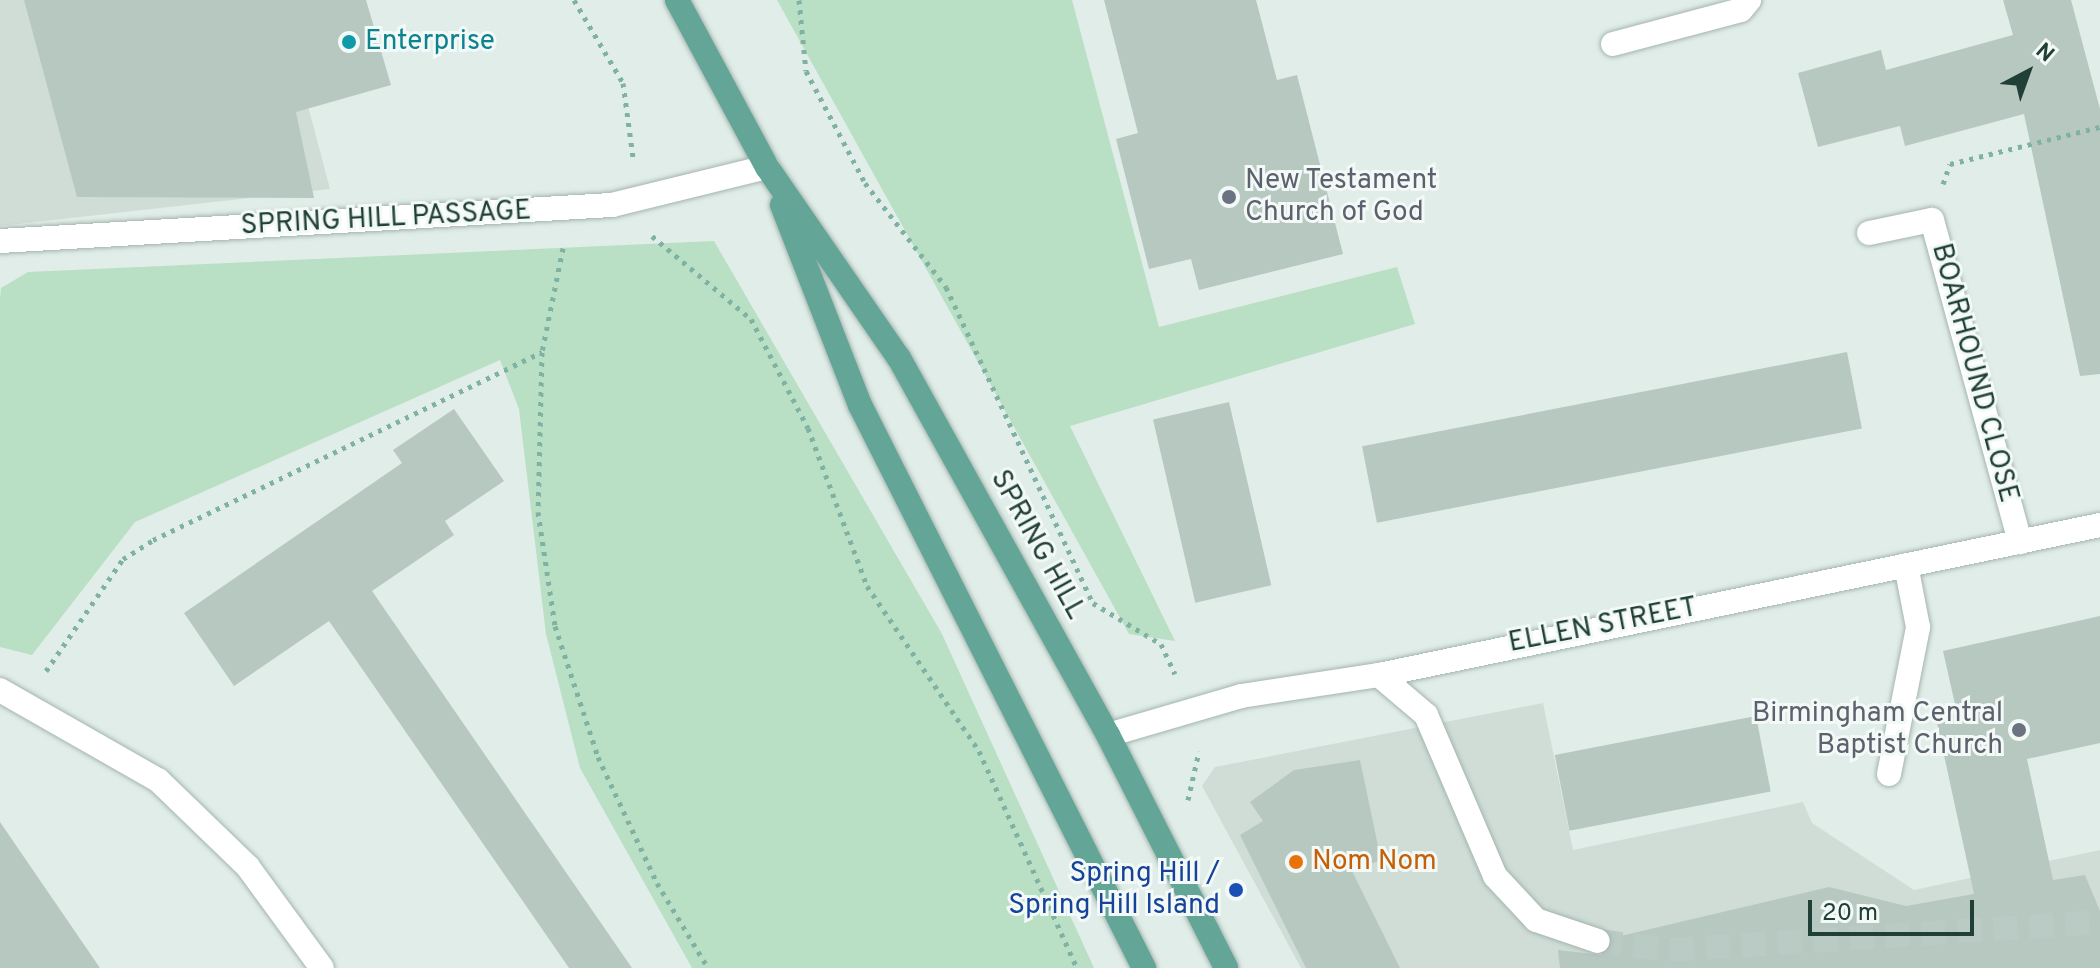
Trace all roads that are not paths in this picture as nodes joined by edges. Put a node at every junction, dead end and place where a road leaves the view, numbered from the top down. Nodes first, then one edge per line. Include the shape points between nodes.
1 (677, 0) edge
2 (1749, 0) edge
3 (1613, 44) dead end
4 (767, 167) junction
5 (1869, 233) dead end
6 (0, 241) edge
7 (2100, 525) edge
8 (2020, 542) junction
9 (1906, 565) junction
10 (1379, 675) junction
11 (0, 690) edge
12 (1108, 735) junction
13 (1889, 774) dead end
14 (1598, 941) tunnel mouth
15 (322, 968) edge
16 (1144, 968) edge
17 (1226, 968) edge

1 - 4 main road, SPRING HILL
2 - 3 street via 1741,10
4 - 6 street, SPRING HILL PASSAGE via 639,202
4 - 12 main road, SPRING HILL via 899,358
4 - 16 main road, SPRING HILL via 860,405
5 - 8 street, BOARHOUND CLOSE via 1932,220
7 - 8 street, ELLEN STREET
8 - 9 street, ELLEN STREET
9 - 10 street, ELLEN STREET
9 - 13 street via 1918,627
10 - 12 street, ELLEN STREET via 1191,709
10 - 14 street via 1426,715 1495,876 1536,920
11 - 15 street via 158,780 248,867
12 - 17 main road, SPRING HILL

